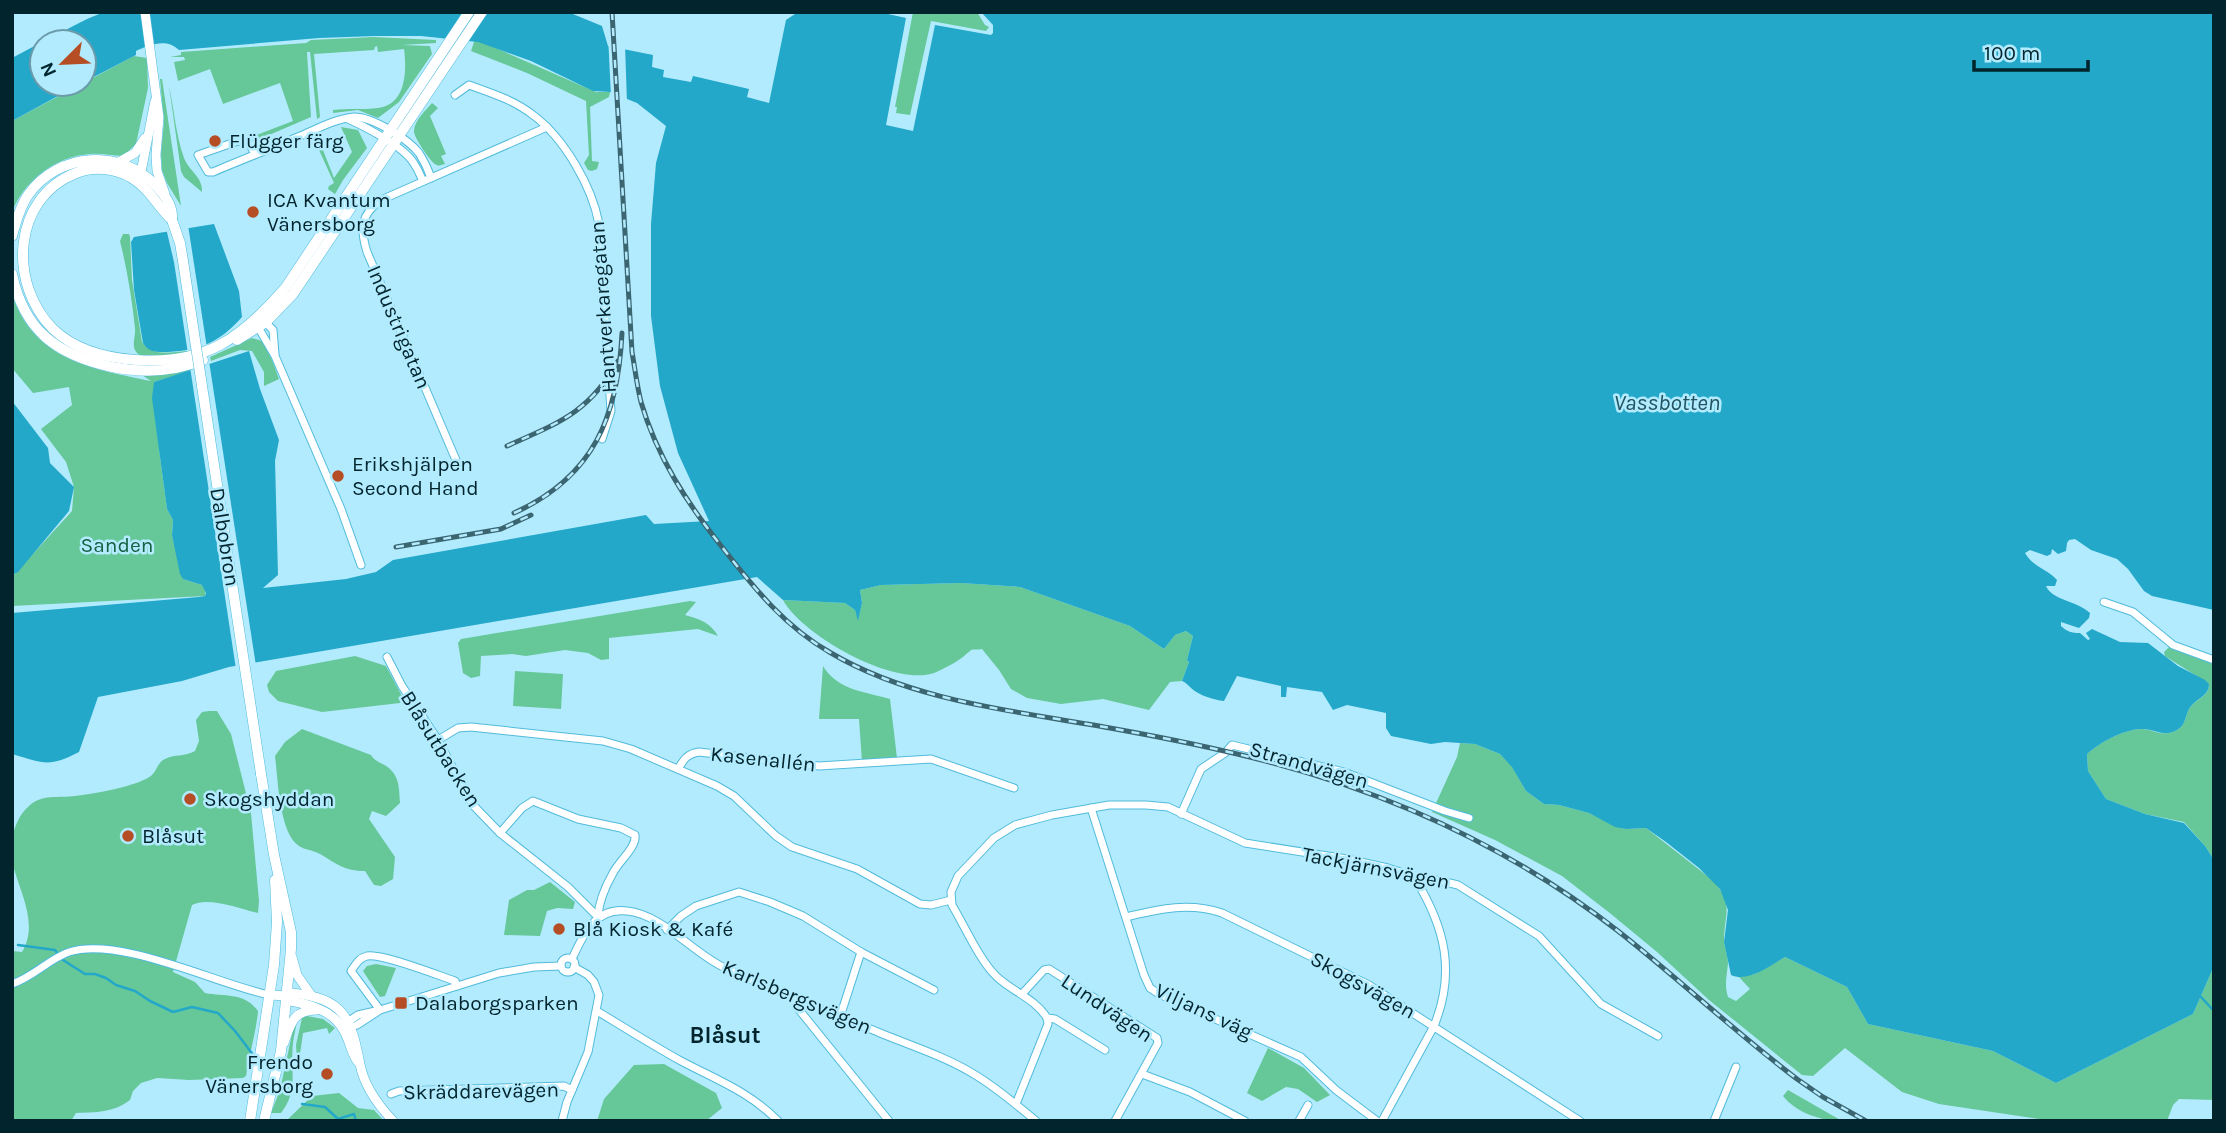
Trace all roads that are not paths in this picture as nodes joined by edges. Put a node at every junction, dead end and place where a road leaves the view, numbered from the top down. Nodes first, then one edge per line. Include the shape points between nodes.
1 (145, 12) edge
2 (469, 12) edge
3 (482, 12) edge
4 (156, 95) junction
5 (455, 95) dead end
6 (547, 127) junction
7 (149, 134) junction
8 (391, 138) junction
9 (156, 155) junction
10 (255, 155) junction
11 (117, 163) junction
12 (141, 173) junction
13 (130, 177) junction
14 (431, 177) junction
15 (423, 181) junction
16 (149, 190) junction
17 (165, 196) junction
18 (172, 220) junction
19 (12, 236) edge
20 (12, 274) edge
21 (260, 322) junction
22 (602, 439) dead end
23 (456, 460) dead end
24 (361, 565) dead end
25 (2104, 602) dead end
26 (387, 657) dead end
27 (2214, 660) edge
28 (438, 740) junction
29 (678, 769) junction
30 (1014, 788) dead end
31 (1091, 808) junction
32 (1181, 814) junction
33 (1469, 818) dead end
34 (500, 833) junction
35 (273, 849) junction
36 (1416, 880) junction
37 (951, 900) junction
38 (598, 917) junction
39 (1126, 917) junction
40 (667, 930) junction
41 (291, 949) junction
42 (861, 952) junction
43 (573, 963) junction
44 (12, 984) edge
45 (457, 986) junction
46 (934, 990) dead end
47 (1022, 994) junction
48 (269, 995) junction
49 (311, 995) junction
50 (288, 996) junction
51 (796, 999) junction
52 (323, 1010) junction
53 (379, 1011) junction
54 (597, 1011) junction
55 (840, 1017) junction
56 (1047, 1018) junction
57 (348, 1026) junction
58 (1434, 1026) junction
59 (1658, 1037) dead end
60 (1105, 1050) dead end
61 (281, 1051) junction
62 (1736, 1067) dead end
63 (1142, 1074) junction
64 (572, 1090) junction
65 (391, 1094) dead end
66 (1016, 1104) junction
67 (1308, 1105) dead end
68 (1580, 1120) edge
69 (250, 1121) edge
70 (264, 1121) edge
71 (393, 1121) edge
72 (562, 1121) edge
73 (778, 1121) edge
74 (889, 1121) edge
75 (1036, 1121) edge
76 (1115, 1121) edge
77 (1245, 1121) edge
78 (1299, 1121) edge
79 (1380, 1121) edge
80 (1714, 1121) edge

1 - 4 street
2 - 8 main road
3 - 8 main road
4 - 7 street
4 - 9 street
5 - 6 street, Hantverkaregatan via 469,85 507,99
6 - 14 street, Industrigatan
6 - 22 street, Hantverkaregatan via 584,181 599,224 611,411
7 - 11 street via 135,153
7 - 12 street
8 - 10 street via 358,117 337,120
8 - 14 street via 419,153
8 - 15 street via 415,164
8 - 21 main road
9 - 12 street
9 - 17 street
10 - 10 street via 249,143 238,141 198,155 208,172
11 - 12 main road
11 - 19 main road via 86,160 54,171 29,194
12 - 13 street
12 - 16 street
12 - 17 main road
13 - 16 main road
13 - 21 main road via 107,169 82,170 56,183 34,209 23,246 24,272 37,308 53,329 97,354 175,360 211,351
14 - 15 street, Industrigatan
15 - 23 street, Industrigatan via 371,208 362,225 362,237
16 - 18 main road
17 - 18 main road, Dalbobron via 173,210
18 - 35 main road, Dalbobron, bridge via 183,261
20 - 21 main road via 26,314 51,342 69,354 114,367 145,371 188,365 213,355
21 - 24 street
25 - 27 street via 2133,612 2173,645
26 - 28 street, Blåsutbacken
28 - 29 street, Kasenallén via 458,728 471,727 586,739 631,749
28 - 34 street, Blåsutbacken via 472,804
29 - 30 street, Kasenallén via 691,753 699,752 819,766 924,759
29 - 37 street via 734,796 792,848 858,869 920,904
31 - 32 street, Tackjärnsvägen via 1146,805 1168,807
31 - 37 street, Tackjärnsvägen via 1023,823 1000,833 958,876
31 - 39 street, Viljans väg
32 - 33 street, Strandvägen via 1201,769 1232,745 1344,772
32 - 36 street, Tackjärnsvägen via 1245,844 1378,866
34 - 38 street, Blåsutbacken
34 - 38 street via 533,801 635,835 636,842 607,885
35 - 41 main road, Dalbobron
35 - 48 main road, Dalbobron via 277,922
36 - 58 street via 1446,955 1445,994
36 - 59 street, Tackjärnsvägen via 1458,885 1519,921 1546,943 1601,1004
37 - 47 street via 989,968
38 - 40 street, Karlsbergsvägen via 626,910
38 - 43 street via 583,937
39 - 58 street, Skogsvägen via 1181,906 1222,913 1349,974
39 - 79 street, Viljans väg via 1143,975 1154,991 1301,1057 1336,1090
40 - 42 street via 690,910 739,892 789,910
40 - 51 street, Karlsbergsvägen via 720,965
41 - 49 street via 297,975
41 - 50 main road, Dalbobron
42 - 46 street
42 - 55 street
43 - 45 street via 564,959 561,966 516,969
43 - 54 street via 594,982 599,995
44 - 48 street via 63,955 84,949 170,964
45 - 53 street
45 - 53 street via 455,981 388,959 365,956 351,971
47 - 56 street
47 - 63 street, Lundvägen via 1049,969 1157,1038
48 - 50 street
48 - 69 main road, Dalbobron
49 - 50 street
49 - 57 street via 336,1006
50 - 52 street via 291,1001
50 - 61 main road, Dalbobron
51 - 55 street, Karlsbergsvägen
51 - 74 street via 796,1006
52 - 57 street
52 - 61 street via 298,1014
53 - 57 street via 358,1015
54 - 64 street via 585,1063
54 - 73 street via 753,1099
55 - 66 street, Karlsbergsvägen via 950,1061
56 - 60 street
56 - 66 street
57 - 71 street via 368,1087
58 - 68 street, Skogsvägen
58 - 79 street
61 - 70 main road, Dalbobron
62 - 80 street
63 - 76 street, Lundvägen
63 - 77 street
64 - 65 street, Skräddarevägen via 528,1086
64 - 72 street
66 - 75 street, Karlsbergsvägen
67 - 78 street

